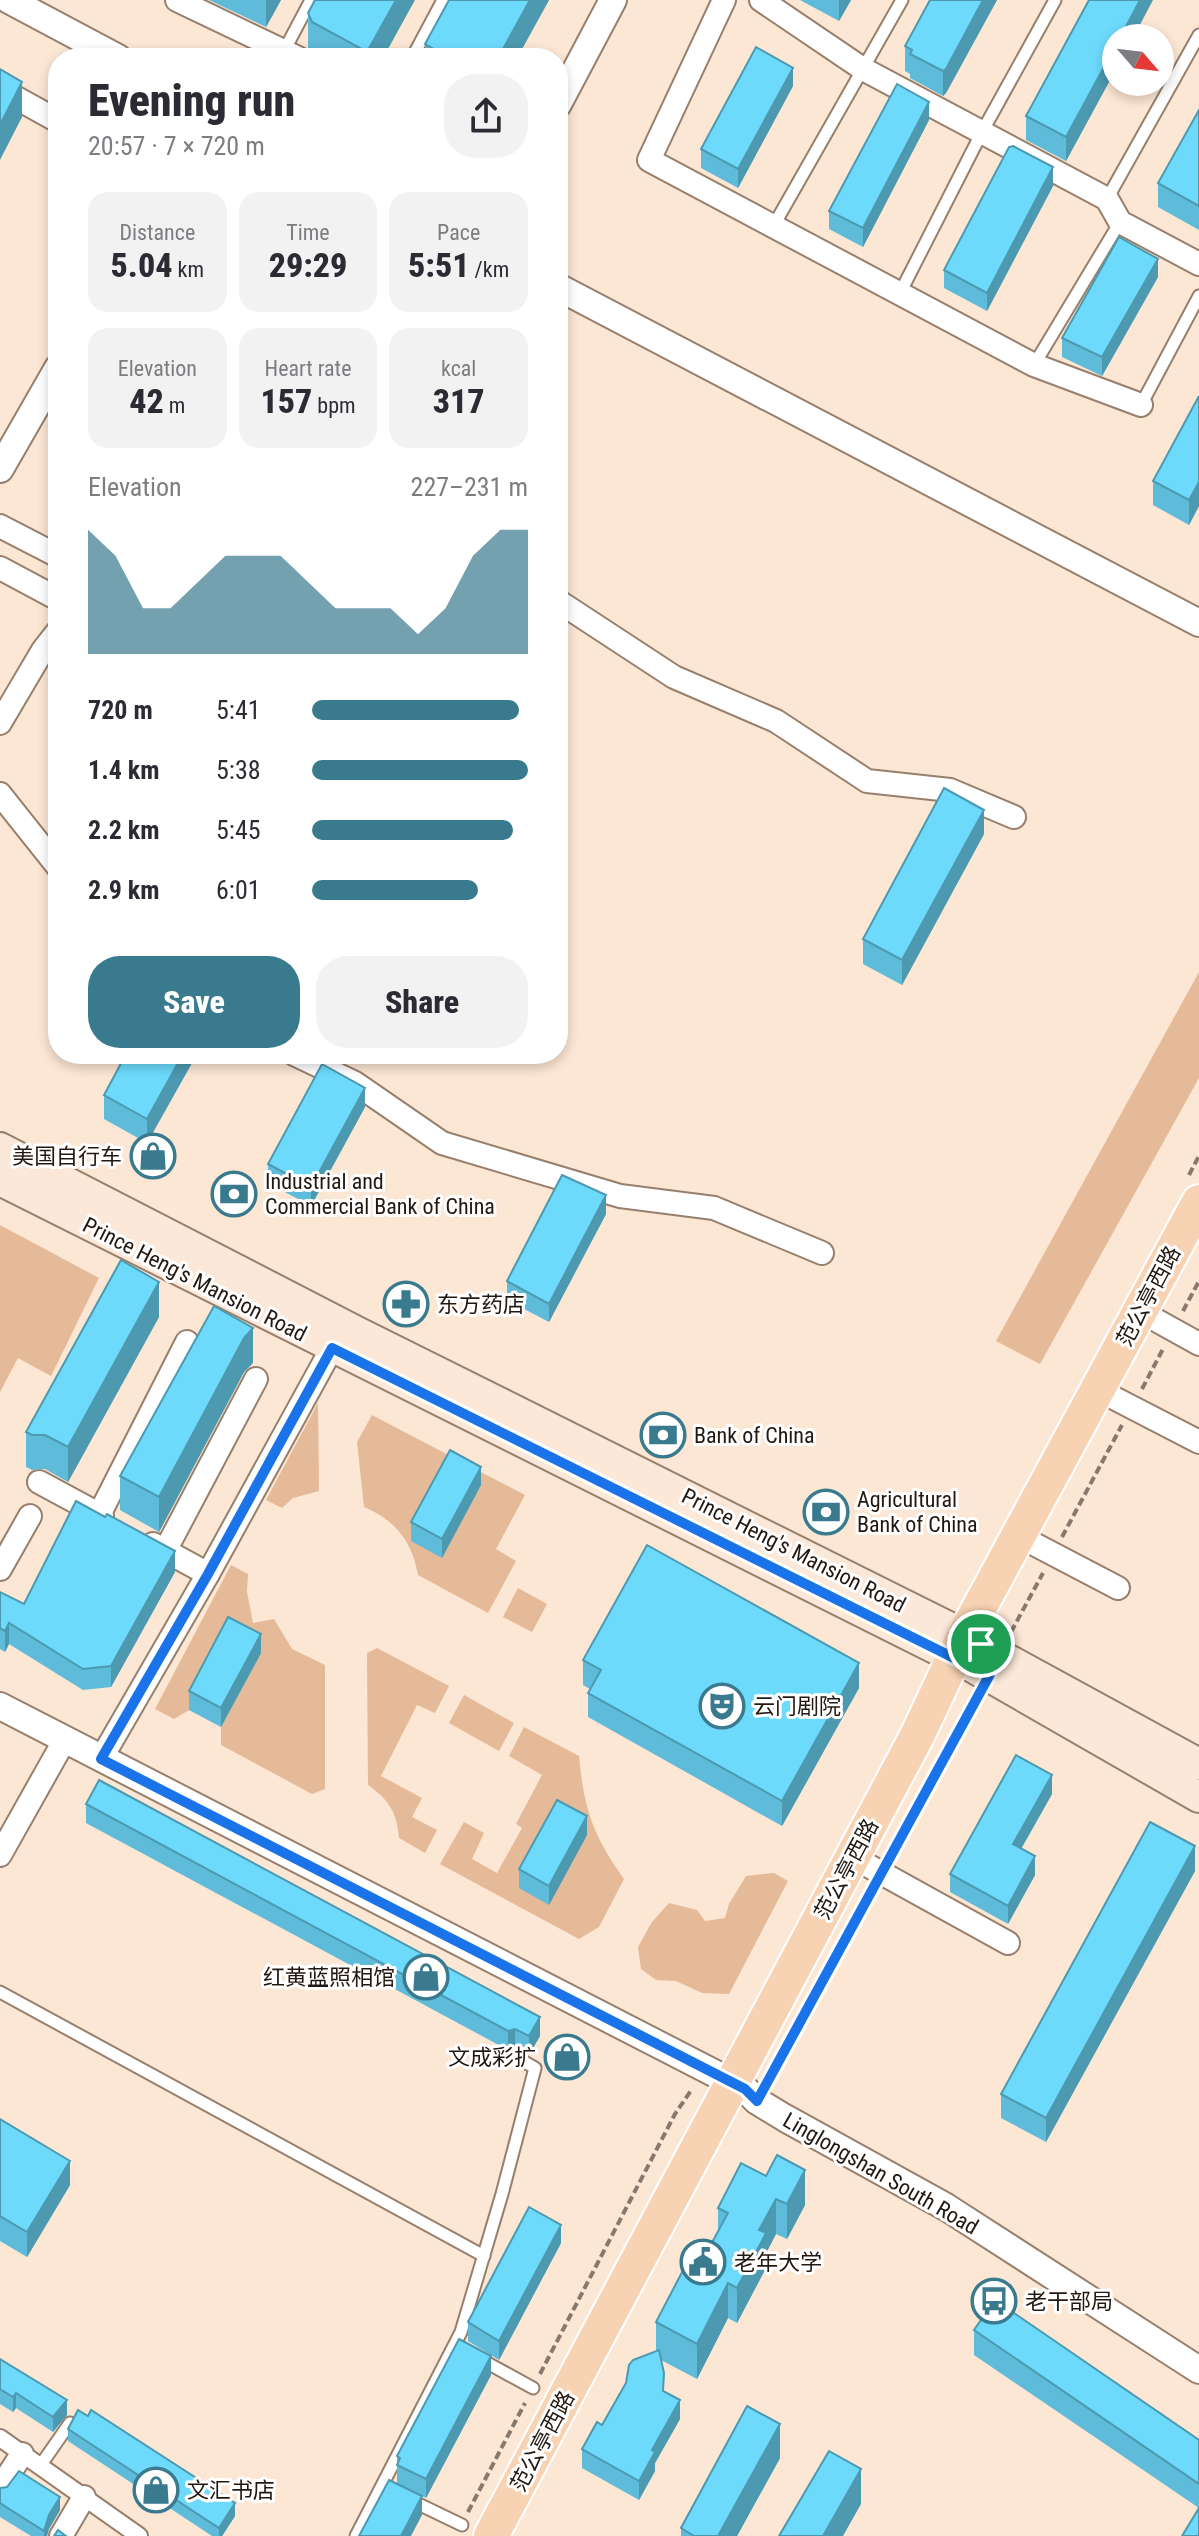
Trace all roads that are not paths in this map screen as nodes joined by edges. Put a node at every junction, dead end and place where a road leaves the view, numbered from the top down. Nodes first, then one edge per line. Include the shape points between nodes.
1 (9, 0) edge
2 (177, 0) edge
3 (311, 0) edge
4 (443, 0) edge
5 (613, 0) edge
6 (725, 0) edge
7 (761, 0) edge
8 (902, 0) edge
9 (1055, 0) edge
10 (1199, 35) edge
11 (99, 48) edge
12 (278, 48) edge
13 (293, 48) edge
14 (417, 48) edge
15 (863, 69) junction
16 (568, 85) edge
17 (0, 89) edge
18 (48, 115) edge
19 (982, 132) junction
20 (1107, 199) junction
21 (1120, 222) junction
22 (774, 225) junction
23 (1199, 264) edge
24 (568, 292) edge
25 (899, 295) junction
26 (1199, 296) edge
27 (1034, 365) junction
28 (48, 385) edge
29 (1141, 405) joint
30 (0, 469) edge
31 (0, 526) edge
32 (48, 551) edge
33 (0, 568) edge
34 (48, 594) edge
35 (568, 608) edge
36 (1199, 623) edge
37 (48, 644) edge
38 (0, 723) edge
39 (0, 794) edge
40 (1014, 817) dead end
41 (48, 854) edge
42 (315, 1064) edge
43 (0, 1148) edge
44 (0, 1180) edge
45 (1199, 1202) edge
46 (1199, 1235) edge
47 (822, 1253) dead end
48 (1167, 1326) junction
49 (187, 1342) dead end
50 (1199, 1344) edge
51 (332, 1348) junction
52 (256, 1379) dead end
53 (1126, 1402) junction
54 (1199, 1442) edge
55 (39, 1482) dead end
56 (99, 1515) junction
57 (30, 1516) dead end
58 (1047, 1550) junction
59 (165, 1551) junction
60 (0, 1569) edge
61 (208, 1574) junction
62 (1118, 1588) dead end
63 (976, 1656) junction
64 (0, 1706) edge
65 (64, 1741) junction
66 (101, 1759) junction
67 (1199, 1764) edge
68 (1199, 1797) edge
69 (0, 1855) edge
70 (874, 1869) junction
71 (1008, 1943) dead end
72 (0, 1992) edge
73 (514, 2056) dead end
74 (738, 2086) junction
75 (484, 2256) junction
76 (455, 2346) junction
77 (1199, 2370) edge
78 (533, 2388) road end
79 (70, 2423) edge
80 (0, 2438) edge
81 (31, 2460) junction
82 (382, 2486) junction
83 (0, 2488) edge
84 (84, 2497) junction
85 (476, 2530) edge
86 (61, 2536) edge
87 (139, 2536) edge
88 (356, 2536) edge
89 (508, 2536) edge

1 - 11 street
2 - 12 street
3 - 13 lane
4 - 14 lane
5 - 16 street
6 - 22 street via 649,160
7 - 15 street
8 - 15 lane
9 - 19 lane
10 - 20 lane
15 - 19 street
15 - 22 lane
17 - 18 street
19 - 20 street
19 - 25 lane
20 - 21 street
21 - 23 street
21 - 27 lane
22 - 25 street
24 - 36 street
25 - 27 street
26 - 29 lane
27 - 29 street
28 - 30 street
31 - 32 street
33 - 34 street
35 - 40 street via 674,677 776,721 867,781 950,790
37 - 38 street
39 - 41 street
42 - 47 street via 355,1083 442,1143 620,1196 714,1208
43 - 63 main road, Prince Heng's Mansion Road
44 - 51 main road, Prince Heng's Mansion Road
45 - 63 main road, 范公亭西路
46 - 48 main road, 范公亭西路
48 - 50 street
48 - 53 main road, 范公亭西路
49 - 56 street
51 - 61 street
51 - 63 main road, Prince Heng's Mansion Road
52 - 59 street
53 - 54 street
53 - 58 main road, 范公亭西路
55 - 56 street
56 - 59 street
57 - 60 street
58 - 62 street
58 - 63 main road, 范公亭西路
59 - 61 street
61 - 66 street
63 - 67 main road, Prince Heng's Mansion Road
63 - 68 main road, Prince Heng's Mansion Road
63 - 70 main road, 范公亭西路
63 - 74 main road, 范公亭西路 via 918,1734
64 - 65 street, Linglongshan South Road
65 - 66 street, Linglongshan South Road
65 - 69 street
66 - 74 street, Linglongshan South Road
70 - 71 street
70 - 74 main road, 范公亭西路
72 - 75 lane
73 - 75 lane via 535,2068
74 - 77 street, Linglongshan South Road via 785,2118 946,2207
74 - 85 main road, 范公亭西路
74 - 89 main road, 范公亭西路
75 - 76 lane
76 - 78 lane
76 - 82 lane
79 - 81 lane
80 - 81 street
81 - 83 street
81 - 84 street
82 - 85 lane
82 - 88 lane
84 - 86 street
84 - 87 street

